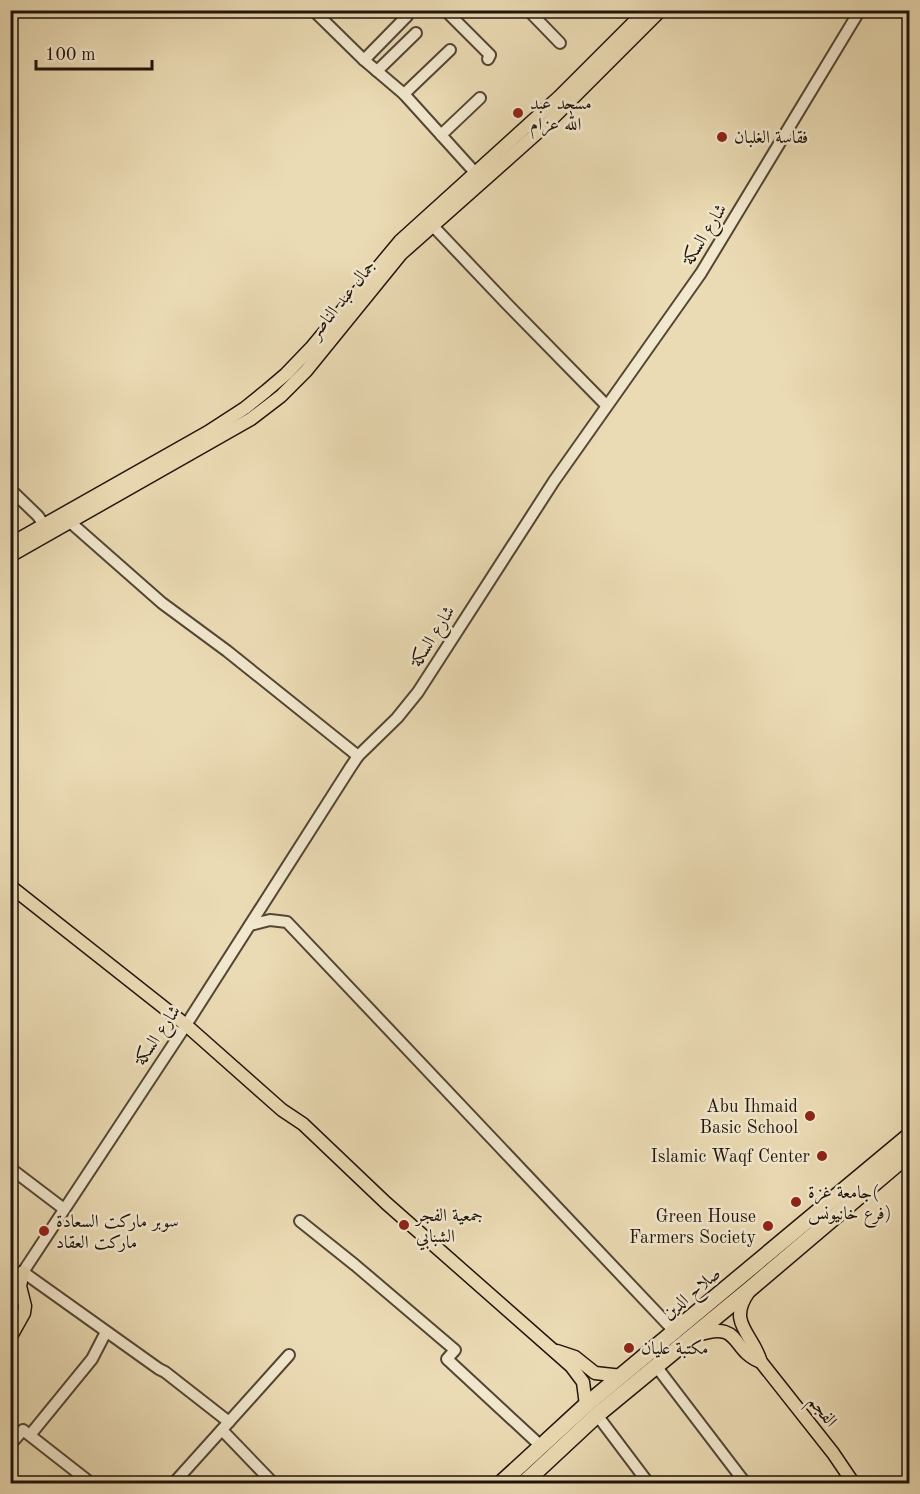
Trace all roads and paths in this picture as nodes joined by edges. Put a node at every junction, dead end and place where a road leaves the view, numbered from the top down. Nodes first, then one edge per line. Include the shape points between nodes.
1 (313, 10) edge
2 (445, 10) edge
3 (528, 10) edge
4 (646, 10) edge
5 (662, 10) edge
6 (860, 10) edge
7 (407, 16) dead end
8 (416, 33) dead end
9 (560, 43) dead end
10 (450, 50) dead end
11 (488, 59) dead end
12 (364, 60) junction
13 (377, 71) junction
14 (404, 94) junction
15 (480, 98) dead end
16 (441, 135) junction
17 (479, 177) junction
18 (432, 225) junction
19 (606, 405) junction
20 (10, 489) edge
21 (70, 522) junction
22 (48, 530) junction
23 (10, 544) edge
24 (10, 556) edge
25 (358, 756) junction
26 (10, 886) edge
27 (250, 925) junction
28 (186, 1025) junction
29 (909, 1135) edge
30 (909, 1153) edge
31 (10, 1168) edge
32 (64, 1209) junction
33 (300, 1221) dead end
34 (23, 1272) junction
35 (751, 1288) junction
36 (10, 1292) edge
37 (106, 1332) junction
38 (675, 1332) junction
39 (694, 1336) junction
40 (10, 1338) edge
41 (553, 1350) junction
42 (289, 1355) dead end
43 (761, 1362) junction
44 (656, 1366) junction
45 (622, 1376) junction
46 (591, 1410) junction
47 (226, 1426) junction
48 (30, 1435) junction
49 (10, 1445) edge
50 (542, 1446) junction
51 (92, 1484) edge
52 (173, 1484) edge
53 (274, 1484) edge
54 (500, 1484) edge
55 (523, 1484) edge
56 (649, 1484) edge
57 (746, 1484) edge
58 (854, 1484) edge

1 - 12 street
2 - 11 street via 490,55
3 - 9 street
4 - 17 main road, جمال عبد الناصر
5 - 17 main road, جمال عبد الناصر via 545,126
6 - 19 street, شارع السكة via 701,273
7 - 12 street
8 - 13 street
10 - 14 street
12 - 13 street
13 - 14 street
14 - 16 street
15 - 16 street
16 - 17 street
17 - 18 main road, جمال عبد الناصر
17 - 22 main road, جمال عبد الناصر via 400,241 286,374 208,432
18 - 19 street
18 - 21 main road, جمال عبد الناصر via 401,254 331,343 281,396 251,419
19 - 25 street, شارع السكة via 418,692 398,718
20 - 22 street
21 - 22 main road, جمال عبد الناصر
21 - 25 street via 162,603
22 - 23 main road, جمال عبد الناصر
22 - 24 main road, جمال عبد الناصر
25 - 27 street, شارع السكة
26 - 28 main road
27 - 28 street, شارع السكة
27 - 38 street via 287,922
28 - 32 street, شارع السكة
28 - 41 main road via 303,1124
29 - 38 highway, صلاح الدين
30 - 35 highway, صلاح الدين
31 - 32 street
32 - 34 street, شارع السكة
33 - 50 street via 455,1350 447,1359
34 - 36 main road, شارع السكة
34 - 37 street
34 - 40 main road via 20,1286 24,1312
35 - 39 highway, صلاح الدين
35 - 43 main road via 739,1315
37 - 47 street via 165,1371
37 - 48 street via 92,1359
38 - 45 highway, صلاح الدين
39 - 43 main road via 725,1331
39 - 44 highway, صلاح الدين
41 - 45 main road via 575,1357 595,1373
41 - 46 main road via 583,1382
42 - 47 street
43 - 58 main road, الفجم
44 - 46 highway, صلاح الدين
44 - 57 street
45 - 46 highway, صلاح الدين
46 - 50 highway, صلاح الدين
46 - 55 highway, صلاح الدين
46 - 56 street
47 - 52 street
47 - 53 street
48 - 49 street via 23,1430
48 - 51 street
50 - 54 highway, صلاح الدين

